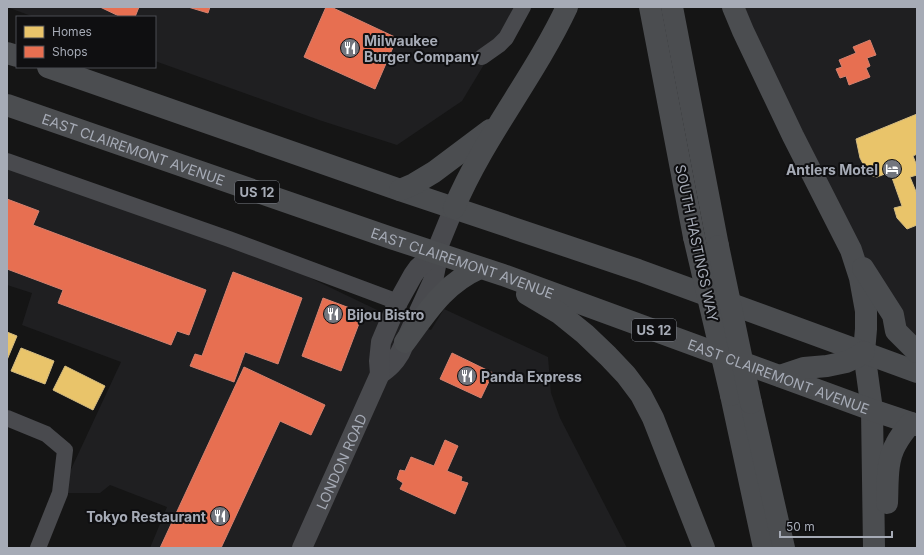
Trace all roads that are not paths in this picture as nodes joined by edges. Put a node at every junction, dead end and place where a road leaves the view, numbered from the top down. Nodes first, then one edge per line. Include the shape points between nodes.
1 (522, 7) edge
2 (567, 7) edge
3 (650, 7) edge
4 (672, 7) edge
5 (734, 7) edge
6 (482, 57) dead end
7 (51, 68) edge
8 (7, 105) edge
9 (498, 125) junction
10 (7, 162) edge
11 (400, 190) junction
12 (454, 208) junction
13 (852, 250) junction
14 (436, 252) junction
15 (480, 268) junction
16 (398, 302) junction
17 (405, 342) junction
18 (864, 352) junction
19 (917, 352) edge
20 (917, 372) edge
21 (380, 374) junction
22 (780, 376) junction
23 (872, 410) junction
24 (7, 418) edge
25 (914, 424) edge
26 (38, 548) edge
27 (302, 548) edge
28 (704, 548) edge
29 (764, 548) edge
30 (784, 548) edge
31 (874, 548) edge
32 (885, 548) edge

1 - 6 street via 506,38
2 - 9 main road
3 - 29 main road, SOUTH HASTINGS WAY, bridge via 694,237
4 - 30 main road, SOUTH HASTINGS WAY, bridge via 718,246
5 - 13 main road via 793,136
7 - 11 main road
8 - 14 main road, EAST CLAIREMONT AVENUE / US 12
9 - 11 main road via 434,172
9 - 12 main road via 471,171
10 - 16 street via 229,238
11 - 12 main road
12 - 14 street, LONDON ROAD
12 - 18 main road via 638,270
13 - 18 main road via 866,311
13 - 19 main road via 893,315 896,331
14 - 15 main road, EAST CLAIREMONT AVENUE / US 12
14 - 16 street, LONDON ROAD via 418,268
14 - 17 street, LONDON ROAD via 433,281
15 - 17 main road via 460,279 445,292
15 - 22 main road, EAST CLAIREMONT AVENUE / US 12
15 - 28 main road via 559,313 585,334 626,376 641,395 653,418
16 - 21 street, LONDON ROAD via 381,342
17 - 21 street, LONDON ROAD via 394,363
18 - 20 main road
18 - 22 main road via 839,364 804,368
18 - 23 main road
21 - 27 street, LONDON ROAD
22 - 23 main road, EAST CLAIREMONT AVENUE / US 12
23 - 25 main road, EAST CLAIREMONT AVENUE / US 12
23 - 31 main road
24 - 26 street via 46,434 65,450 60,493
25 - 32 main road via 895,445 891,457

